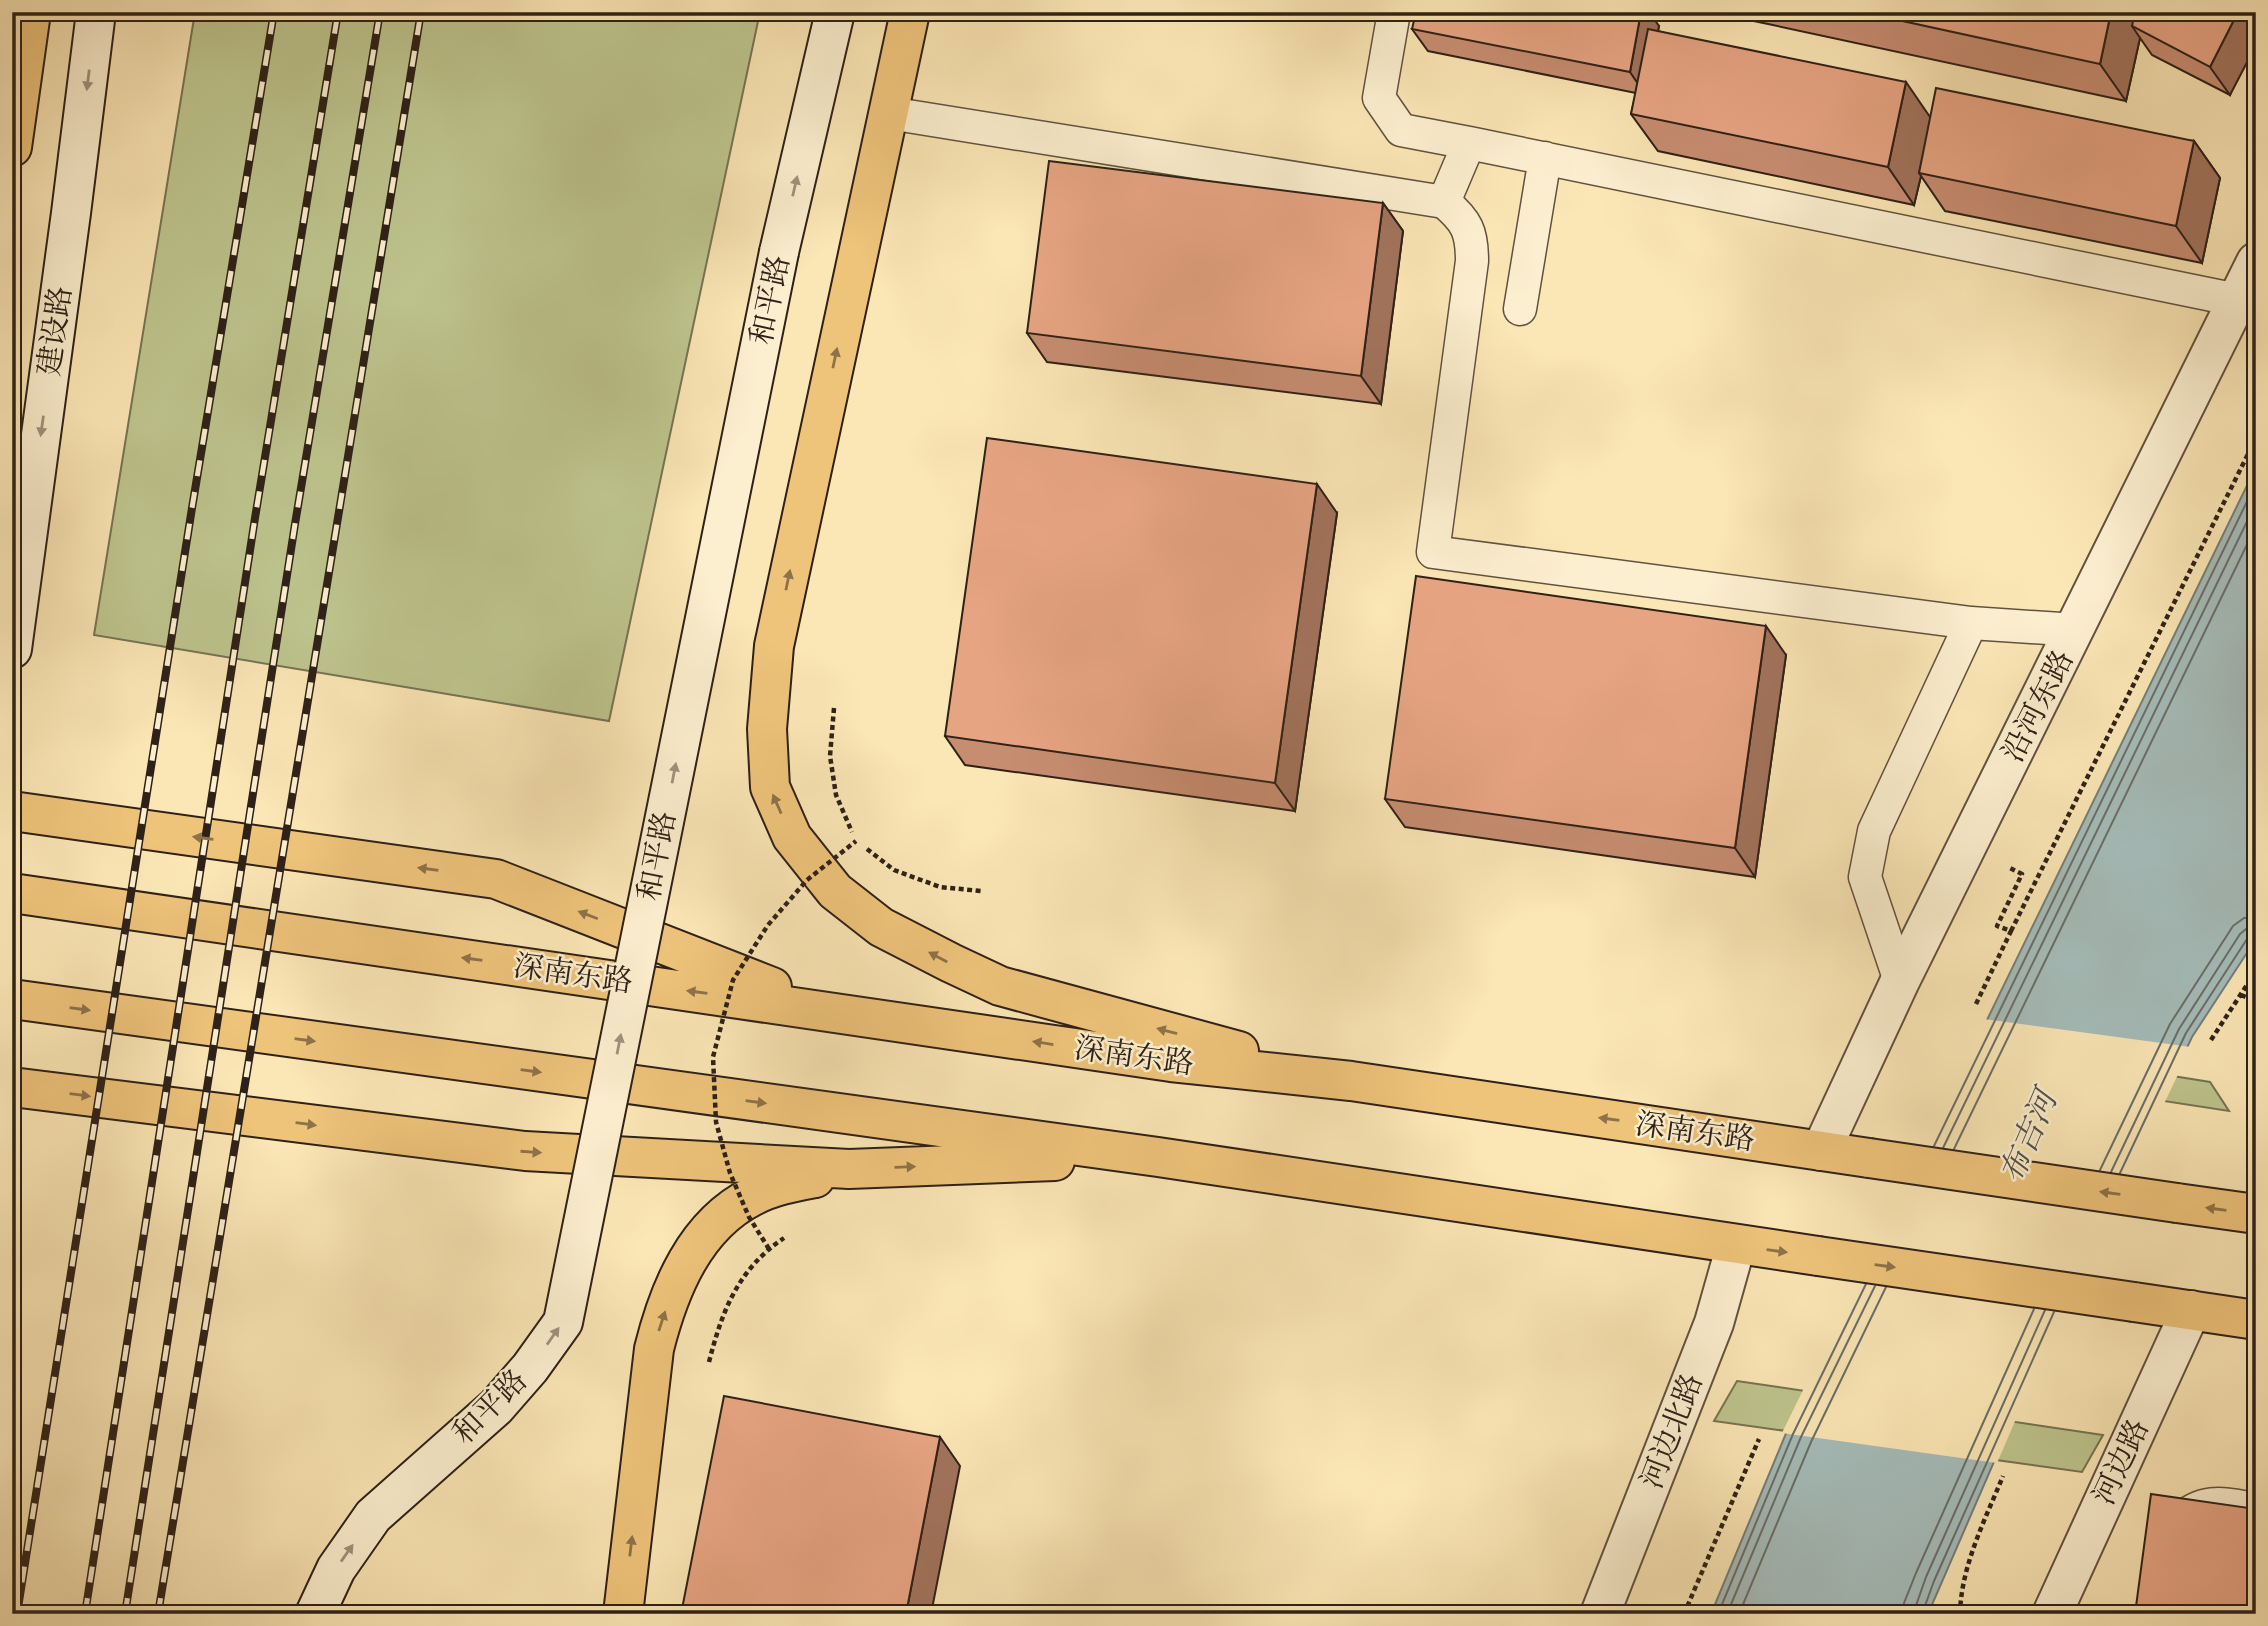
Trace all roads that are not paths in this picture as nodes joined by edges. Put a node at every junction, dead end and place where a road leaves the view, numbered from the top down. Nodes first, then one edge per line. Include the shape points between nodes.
1 (31, 12) edge
2 (835, 12) edge
3 (910, 12) edge
4 (1394, 12) edge
5 (96, 14) edge
6 (889, 113) junction
7 (1469, 143) junction
8 (12, 147) edge
9 (1545, 159) junction
10 (1444, 202) junction
11 (2256, 262) edge
12 (2237, 300) junction
13 (1520, 309) dead end
14 (1971, 623) junction
15 (2076, 630) junction
16 (12, 649) edge
17 (12, 811) edge
18 (12, 892) edge
19 (1900, 981) junction
20 (12, 999) edge
21 (834, 1012) junction
22 (1351, 1081) junction
23 (12, 1087) edge
24 (1821, 1151) junction
25 (1158, 1157) junction
26 (849, 1169) junction
27 (2256, 1214) edge
28 (1735, 1245) junction
29 (2190, 1310) junction
30 (2256, 1320) edge
31 (2256, 1509) edge
32 (2160, 1547) edge
33 (315, 1614) edge
34 (623, 1614) edge
35 (1601, 1614) edge
36 (2052, 1614) edge

1 - 8 main road
33 -> 2 main road, 和平路, bridge via 336,1569 373,1516 496,1407 563,1322 779,252
3 - 6 main road
4 - 7 lane via 1379,98 1401,130
5 -> 16 main road, 建设路
6 - 10 lane
22 -> 6 main road via 1000,986 881,927 835,891 792,837 770,787 767,730 775,646
7 - 9 lane
7 - 10 lane
9 - 12 lane
9 - 13 lane
10 - 14 lane via 1462,216 1472,239 1472,261 1433,552
11 - 12 main road, 沿河东路
12 - 15 main road, 沿河东路
14 - 15 lane
14 - 19 lane via 1874,831 1866,877
15 - 19 main road, 沿河东路
21 -> 17 main road via 496,879
21 -> 18 main road, 深南东路
19 - 24 main road, 沿河东路
20 -> 25 main road
22 -> 21 main road, 深南东路 via 1171,1062
24 -> 22 main road, 深南东路
23 -> 26 main road via 525,1152
27 -> 24 main road, 深南东路, bridge
26 -> 25 main road
25 - 28 main road
34 -> 26 main road via 654,1349 668,1302 688,1259 712,1227 752,1196
28 -> 29 main road, bridge
28 - 35 main road, 河边北路 via 1714,1323
29 - 30 main road
29 - 36 main road, 河边路
31 - 32 lane via 2217,1503 2191,1509 2168,1530

